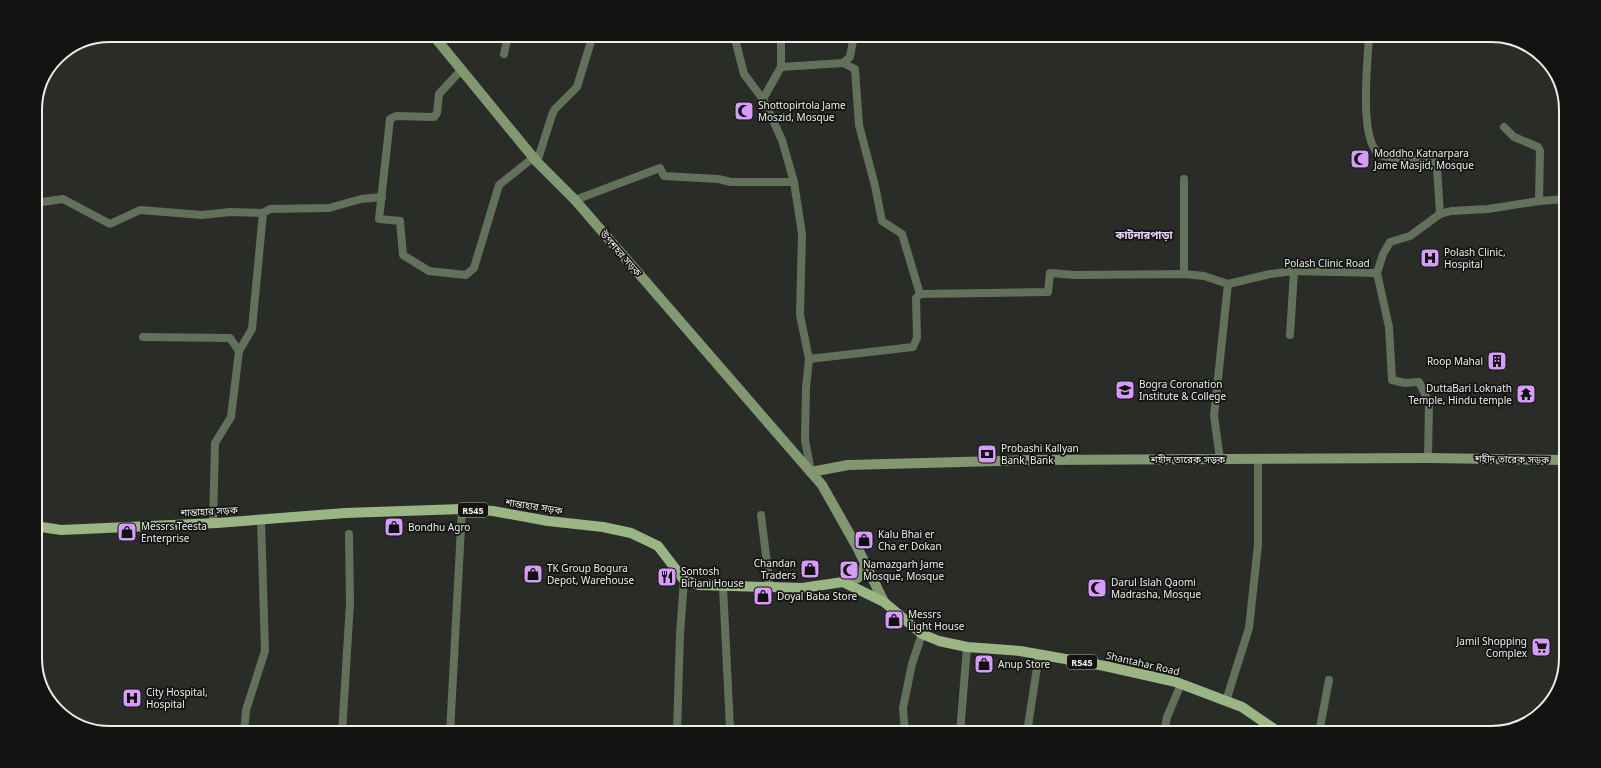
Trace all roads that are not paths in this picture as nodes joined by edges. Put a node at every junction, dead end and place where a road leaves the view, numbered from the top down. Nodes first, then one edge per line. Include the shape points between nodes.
1 (438, 42) edge
2 (507, 42) edge
3 (591, 42) edge
4 (736, 42) edge
5 (781, 42) edge
6 (853, 42) edge
7 (1369, 42) edge
8 (504, 54) dead end
9 (843, 63) junction
10 (781, 67) junction
11 (462, 69) junction
12 (763, 99) junction
13 (1504, 127) dead end
14 (536, 159) junction
15 (1184, 179) dead end
16 (794, 182) junction
17 (382, 197) junction
18 (575, 200) junction
19 (1559, 200) edge
20 (1539, 201) junction
21 (42, 202) edge
22 (263, 213) junction
23 (1440, 214) junction
24 (1294, 271) junction
25 (1377, 273) junction
26 (1184, 274) junction
27 (1228, 284) junction
28 (920, 294) junction
29 (1290, 335) dead end
30 (143, 337) dead end
31 (239, 351) junction
32 (809, 359) junction
33 (1428, 458) junction
34 (1220, 459) junction
35 (1258, 460) junction
36 (1559, 460) edge
37 (810, 472) junction
38 (462, 509) junction
39 (761, 515) dead end
40 (261, 520) junction
41 (213, 524) junction
42 (42, 527) edge
43 (349, 534) dead end
44 (864, 563) junction
45 (684, 580) junction
46 (843, 582) junction
47 (723, 587) junction
48 (770, 587) junction
49 (884, 602) junction
50 (922, 634) junction
51 (967, 647) junction
52 (1039, 654) junction
53 (1329, 680) dead end
54 (1181, 684) junction
55 (1226, 701) junction
56 (245, 726) edge
57 (342, 726) edge
58 (450, 726) edge
59 (677, 726) edge
60 (730, 726) edge
61 (904, 726) edge
62 (961, 726) edge
63 (1029, 726) edge
64 (1165, 726) edge
65 (1269, 726) edge
66 (1320, 726) edge

1 - 11 main road, উপশহর সড়ক
2 - 8 street
3 - 14 street via 577,87 552,115
4 - 12 street via 744,74
5 - 10 street
6 - 9 street via 850,56
7 - 23 street via 1366,118 1375,150 1382,157 1430,159 1435,162
9 - 10 street
9 - 28 street via 855,69 859,125 882,221 902,234
10 - 12 street
11 - 14 main road, উপশহর সড়ক
11 - 17 street via 439,94 437,113 434,117 396,116 390,119
12 - 16 street via 782,140
13 - 20 street via 1514,137 1538,147
14 - 17 street via 499,185 474,268 466,275 429,271 403,255 400,221 379,219
14 - 18 main road, উপশহর সড়ক
15 - 26 street
16 - 18 street via 731,182 664,176 660,168
16 - 32 street via 802,234 800,315
17 - 22 street via 361,199 329,208 270,210
18 - 37 main road, উপশহর সড়ক
19 - 20 street, Polash Clinic Road
20 - 23 street, Polash Clinic Road
21 - 22 street via 63,199 110,224 140,210 202,215 230,212
22 - 31 street via 252,329
23 - 25 street, Polash Clinic Road via 1410,236 1390,242
24 - 25 street, Polash Clinic Road
24 - 27 street, Polash Clinic Road
24 - 29 street
25 - 33 street via 1389,327 1392,380 1405,383 1419,382 1429,402
26 - 27 street via 1204,276
26 - 28 street via 1075,276 1050,273 1048,292
27 - 34 street via 1214,416
28 - 32 street via 916,298 917,338 913,346
30 - 31 street via 230,338
31 - 41 street via 231,417 215,443
32 - 37 street via 805,440
33 - 35 main road, শহীদ তারেক সড়ক
33 - 36 main road, শহীদ তারেক সড়ক
34 - 35 main road, শহীদ তারেক সড়ক
34 - 37 main road, শহীদ তারেক সড়ক via 848,465
35 - 55 street via 1258,545 1249,628
37 - 44 main road, উপশহর সড়ক via 822,485
38 - 40 main road, শান্তাহার সড়ক / R545
38 - 45 main road, শান্তাহার সড়ক / R545 via 493,511 631,533 658,546
38 - 58 street
39 - 48 street
40 - 41 main road, শান্তাহার সড়ক / R545
40 - 56 street via 265,650 246,710
41 - 42 main road, শান্তাহার সড়ক / R545 via 61,530
43 - 57 street via 350,602
44 - 46 main road via 864,572 858,579
44 - 49 main road, উপশহর সড়ক
45 - 47 main road via 699,585
45 - 59 street
46 - 48 main road via 802,588
46 - 49 main road, R545
47 - 48 main road
47 - 60 street
49 - 50 main road, Shantahar Road / R545
50 - 51 main road, Shantahar Road / R545 via 939,641
50 - 61 street via 912,664 903,708
51 - 52 main road, Shantahar Road / R545
51 - 62 street
52 - 54 main road, Shantahar Road / R545
52 - 63 street
53 - 66 street
54 - 55 main road, Shantahar Road / R545
54 - 64 street
55 - 65 main road, Shantahar Road / R545

